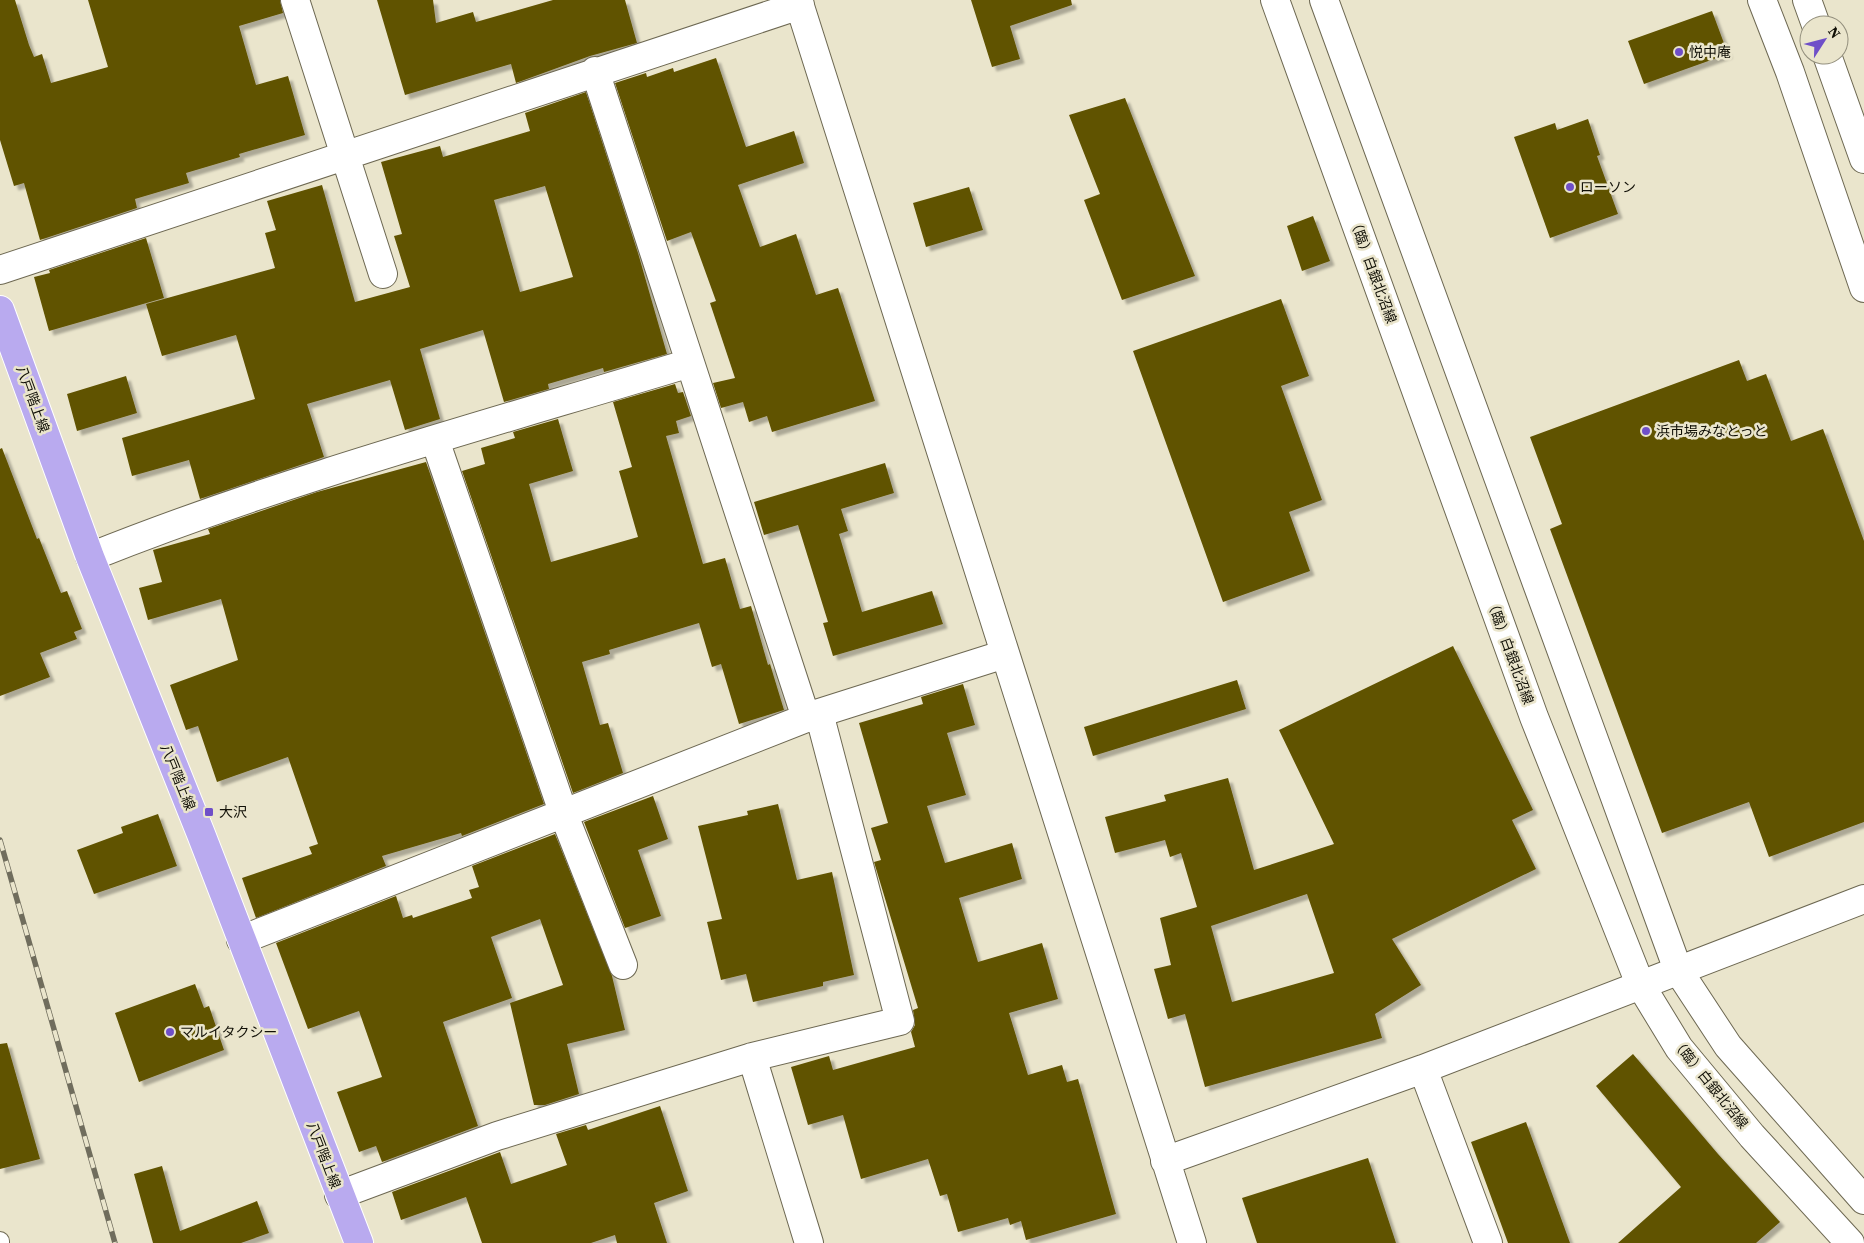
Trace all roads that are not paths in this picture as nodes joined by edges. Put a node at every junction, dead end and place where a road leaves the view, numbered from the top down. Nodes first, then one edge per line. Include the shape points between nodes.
1 (295, 0) edge
2 (1275, 0) edge
3 (1324, 0) edge
4 (1762, 0) edge
5 (1807, 0) edge
6 (799, 2) edge
7 (1812, 15) edge
8 (1831, 65) edge
9 (595, 71) junction
10 (345, 157) junction
11 (1864, 160) edge
12 (0, 270) edge
13 (382, 274) dead end
14 (1864, 288) edge
15 (0, 310) edge
16 (690, 363) junction
17 (435, 440) junction
18 (90, 557) junction
19 (1005, 654) junction
20 (812, 715) junction
21 (564, 815) junction
22 (1864, 900) edge
23 (241, 940) junction
24 (623, 965) dead end
25 (1678, 970) junction
26 (1640, 984) junction
27 (752, 1057) junction
28 (1423, 1069) junction
29 (1165, 1161) junction
30 (339, 1195) junction
31 (1864, 1200) edge
32 (359, 1243) edge
33 (809, 1243) edge
34 (1192, 1243) edge
35 (1488, 1243) edge
36 (1850, 1243) edge

1 - 10 street
2 - 26 street, （臨）白銀北沼線 via 1534,717
3 - 25 street
4 - 14 street
5 - 7 street
6 - 9 street
6 - 19 street
8 - 11 street
9 - 10 street
9 - 16 street
10 - 12 street
10 - 13 street
15 - 18 main road, 八戸階上線
16 - 17 street
16 - 20 street
17 - 18 street via 203,515
17 - 21 street
18 - 23 main road, 八戸階上線
19 - 20 street
19 - 29 street
20 - 21 street
20 - 27 street via 900,1021
21 - 23 street
21 - 24 street
22 - 25 street
23 - 30 main road, 八戸階上線
25 - 26 street
25 - 31 street via 1728,1046
26 - 28 street
26 - 36 street, （臨）白銀北沼線 via 1679,1048 1752,1136
27 - 30 street via 497,1136
27 - 33 street
28 - 29 street
28 - 35 street
29 - 34 street
30 - 32 main road, 八戸階上線

